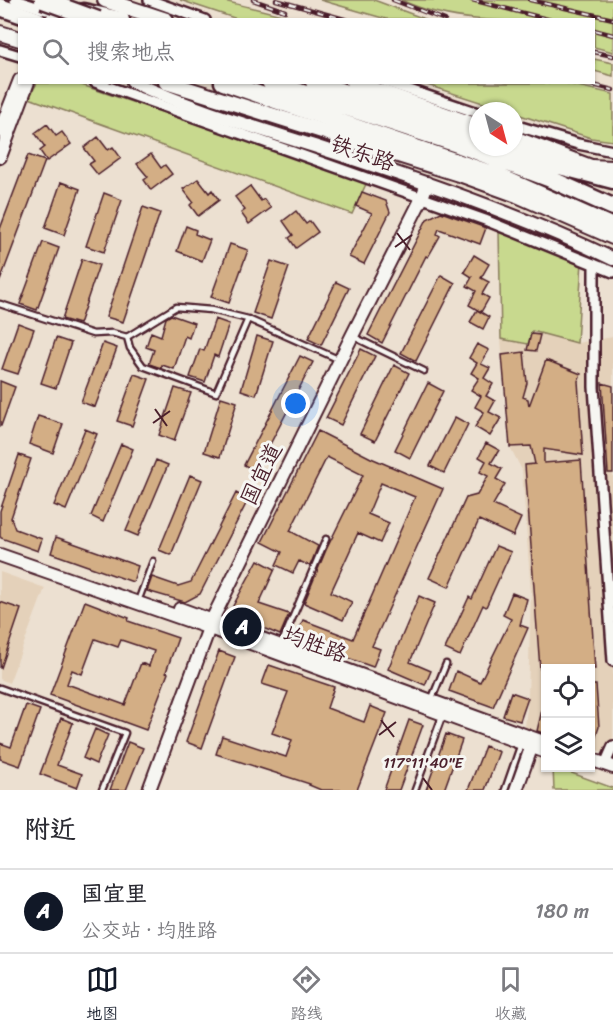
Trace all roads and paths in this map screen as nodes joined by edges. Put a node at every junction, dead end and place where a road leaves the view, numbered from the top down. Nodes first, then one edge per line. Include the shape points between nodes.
1 (15, 0) edge
2 (60, 0) edge
3 (105, 0) edge
4 (149, 0) edge
5 (0, 7) edge
6 (45, 11) edge
7 (76, 11) junction
8 (93, 18) edge
9 (111, 18) edge
10 (160, 18) edge
11 (199, 18) edge
12 (0, 33) edge
13 (18, 38) edge
14 (0, 50) edge
15 (18, 55) edge
16 (18, 84) edge
17 (27, 84) edge
18 (101, 84) edge
19 (138, 84) edge
20 (173, 84) edge
21 (229, 84) edge
22 (276, 84) edge
23 (320, 84) edge
24 (359, 84) edge
25 (392, 84) edge
26 (469, 110) edge
27 (469, 123) edge
28 (523, 128) edge
29 (0, 131) edge
30 (469, 135) edge
31 (523, 141) edge
32 (613, 151) edge
33 (523, 153) edge
34 (0, 157) edge
35 (556, 165) junction
36 (590, 166) junction
37 (613, 167) edge
38 (613, 178) edge
39 (427, 183) junction
40 (422, 198) junction
41 (613, 207) edge
42 (613, 227) edge
43 (613, 237) edge
44 (613, 259) edge
45 (594, 264) junction
46 (613, 272) edge
47 (0, 304) edge
48 (248, 319) junction
49 (352, 336) junction
50 (127, 337) junction
51 (340, 360) junction
52 (424, 371) dead end
53 (326, 539) dead end
54 (0, 548) edge
55 (0, 555) edge
56 (153, 561) dead end
57 (140, 596) junction
58 (211, 624) junction
59 (281, 645) junction
60 (613, 661) edge
61 (446, 664) dead end
62 (0, 688) edge
63 (431, 701) junction
64 (445, 710) junction
65 (532, 741) edge
66 (613, 746) edge
67 (595, 761) edge
68 (609, 766) edge
69 (595, 768) edge
70 (613, 775) edge
71 (102, 790) edge
72 (149, 790) edge
73 (415, 790) edge
74 (505, 790) edge
75 (516, 790) edge

1 - 6 street
2 - 6 street
3 - 10 main road
4 - 11 street
5 - 6 highway
6 - 7 highway, bridge
7 - 8 highway, bridge
7 - 9 highway, bridge
12 - 13 main road
14 - 15 street
16 - 29 street
17 - 34 street
18 - 40 street, 铁东路
19 - 39 street, 铁东路 via 236,121
20 - 43 main road via 462,175
21 - 42 highway, 铁东路 via 498,176
22 - 41 highway, 铁东路 via 471,149
23 - 30 highway
24 - 27 main road
25 - 26 street
28 - 32 street
31 - 36 main road
33 - 35 highway
35 - 36 street
35 - 38 highway
36 - 37 street
36 - 38 main road
39 - 40 street, 国宜道
39 - 44 street, 铁东路
40 - 45 street, 铁东路
40 - 49 street, 国宜道
45 - 46 street, 铁东路
45 - 60 street via 594,387
47 - 50 lane via 93,334
48 - 50 lane via 176,307
48 - 50 lane via 216,393 143,366
48 - 51 lane
49 - 51 street, 国宜道
49 - 52 lane
51 - 58 street, 国宜道
53 - 59 lane
54 - 57 street, 均胜路
55 - 58 street, 均胜路
56 - 57 lane
57 - 58 street, 均胜路
58 - 59 street, 均胜路
58 - 64 street, 均胜路
58 - 72 street, 国宜道
59 - 63 street, 均胜路
61 - 63 lane
62 - 71 lane via 125,732
63 - 64 street, 均胜路
64 - 65 street, 均胜路
64 - 73 lane
65 - 74 lane
65 - 75 street
66 - 68 street
67 - 68 street
69 - 70 street

